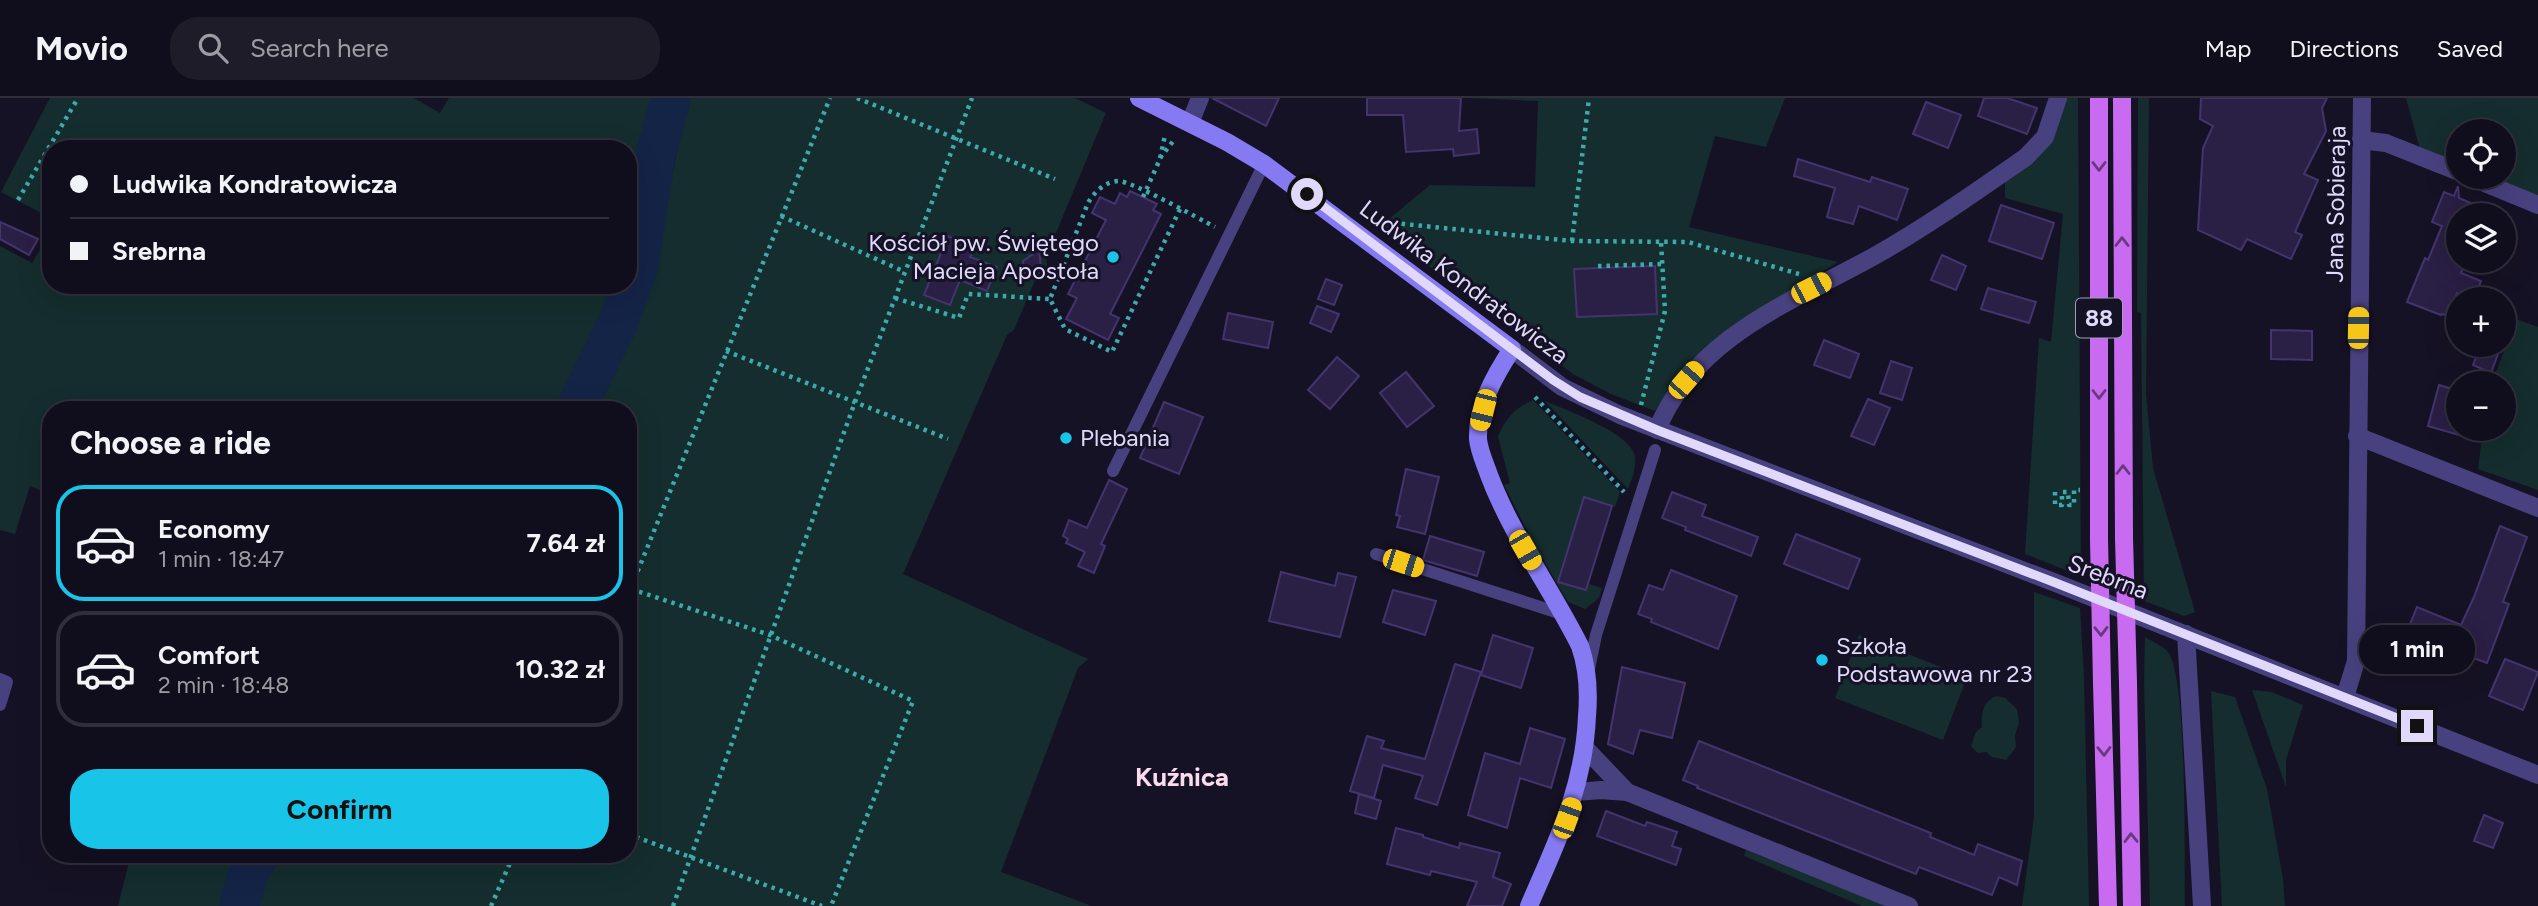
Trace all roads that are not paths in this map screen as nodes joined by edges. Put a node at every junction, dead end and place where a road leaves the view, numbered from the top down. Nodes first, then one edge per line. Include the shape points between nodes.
1 (1139, 98) edge
2 (1200, 98) edge
3 (2058, 98) edge
4 (2099, 98) edge
5 (2122, 98) edge
6 (2362, 98) edge
7 (1190, 123) junction
8 (2361, 140) junction
9 (1264, 164) junction
10 (2446, 167) edge
11 (2499, 189) edge
12 (2538, 205) edge
13 (1512, 349) junction
14 (1657, 430) junction
15 (2357, 436) junction
16 (1655, 450) dead end
17 (1112, 471) dead end
18 (2538, 509) edge
19 (1376, 554) dead end
20 (1562, 614) junction
21 (2186, 634) junction
22 (1587, 679) junction
23 (0, 680) edge
24 (2345, 697) junction
25 (0, 705) edge
26 (1586, 749) junction
27 (2538, 775) edge
28 (1576, 792) junction
29 (1627, 792) junction
30 (1529, 906) edge
31 (1909, 906) edge
32 (2108, 906) edge
33 (2132, 906) edge
34 (2202, 906) edge

1 - 7 street, Ludwika Kondratowicza
2 - 7 street
3 - 14 street via 2045,137 2026,157 1877,255 1775,307 1715,350 1686,380
4 -> 32 main road, 88, bridge via 2099,539
33 -> 5 main road, 88, bridge
6 - 8 street, Jana Sobieraja
7 - 9 street, Ludwika Kondratowicza
8 - 10 street via 2386,143
8 - 15 street, Jana Sobieraja
9 - 13 street, Ludwika Kondratowicza
9 - 17 lane
11 - 12 street
13 - 14 street, Ludwika Kondratowicza via 1571,392
13 - 20 street via 1490,386 1478,440 1507,516
14 - 21 street, Srebrna
15 - 18 street
15 - 24 street, Jana Sobieraja via 2356,662
16 - 22 lane via 1596,635
19 - 20 lane
20 - 22 street via 1580,646
21 - 24 street, Srebrna
21 - 34 street
22 - 26 street
23 - 25 lane via 7,682
24 - 27 street, Srebrna
26 - 28 street
26 - 29 street
28 - 29 street
28 - 30 street
29 - 31 street

